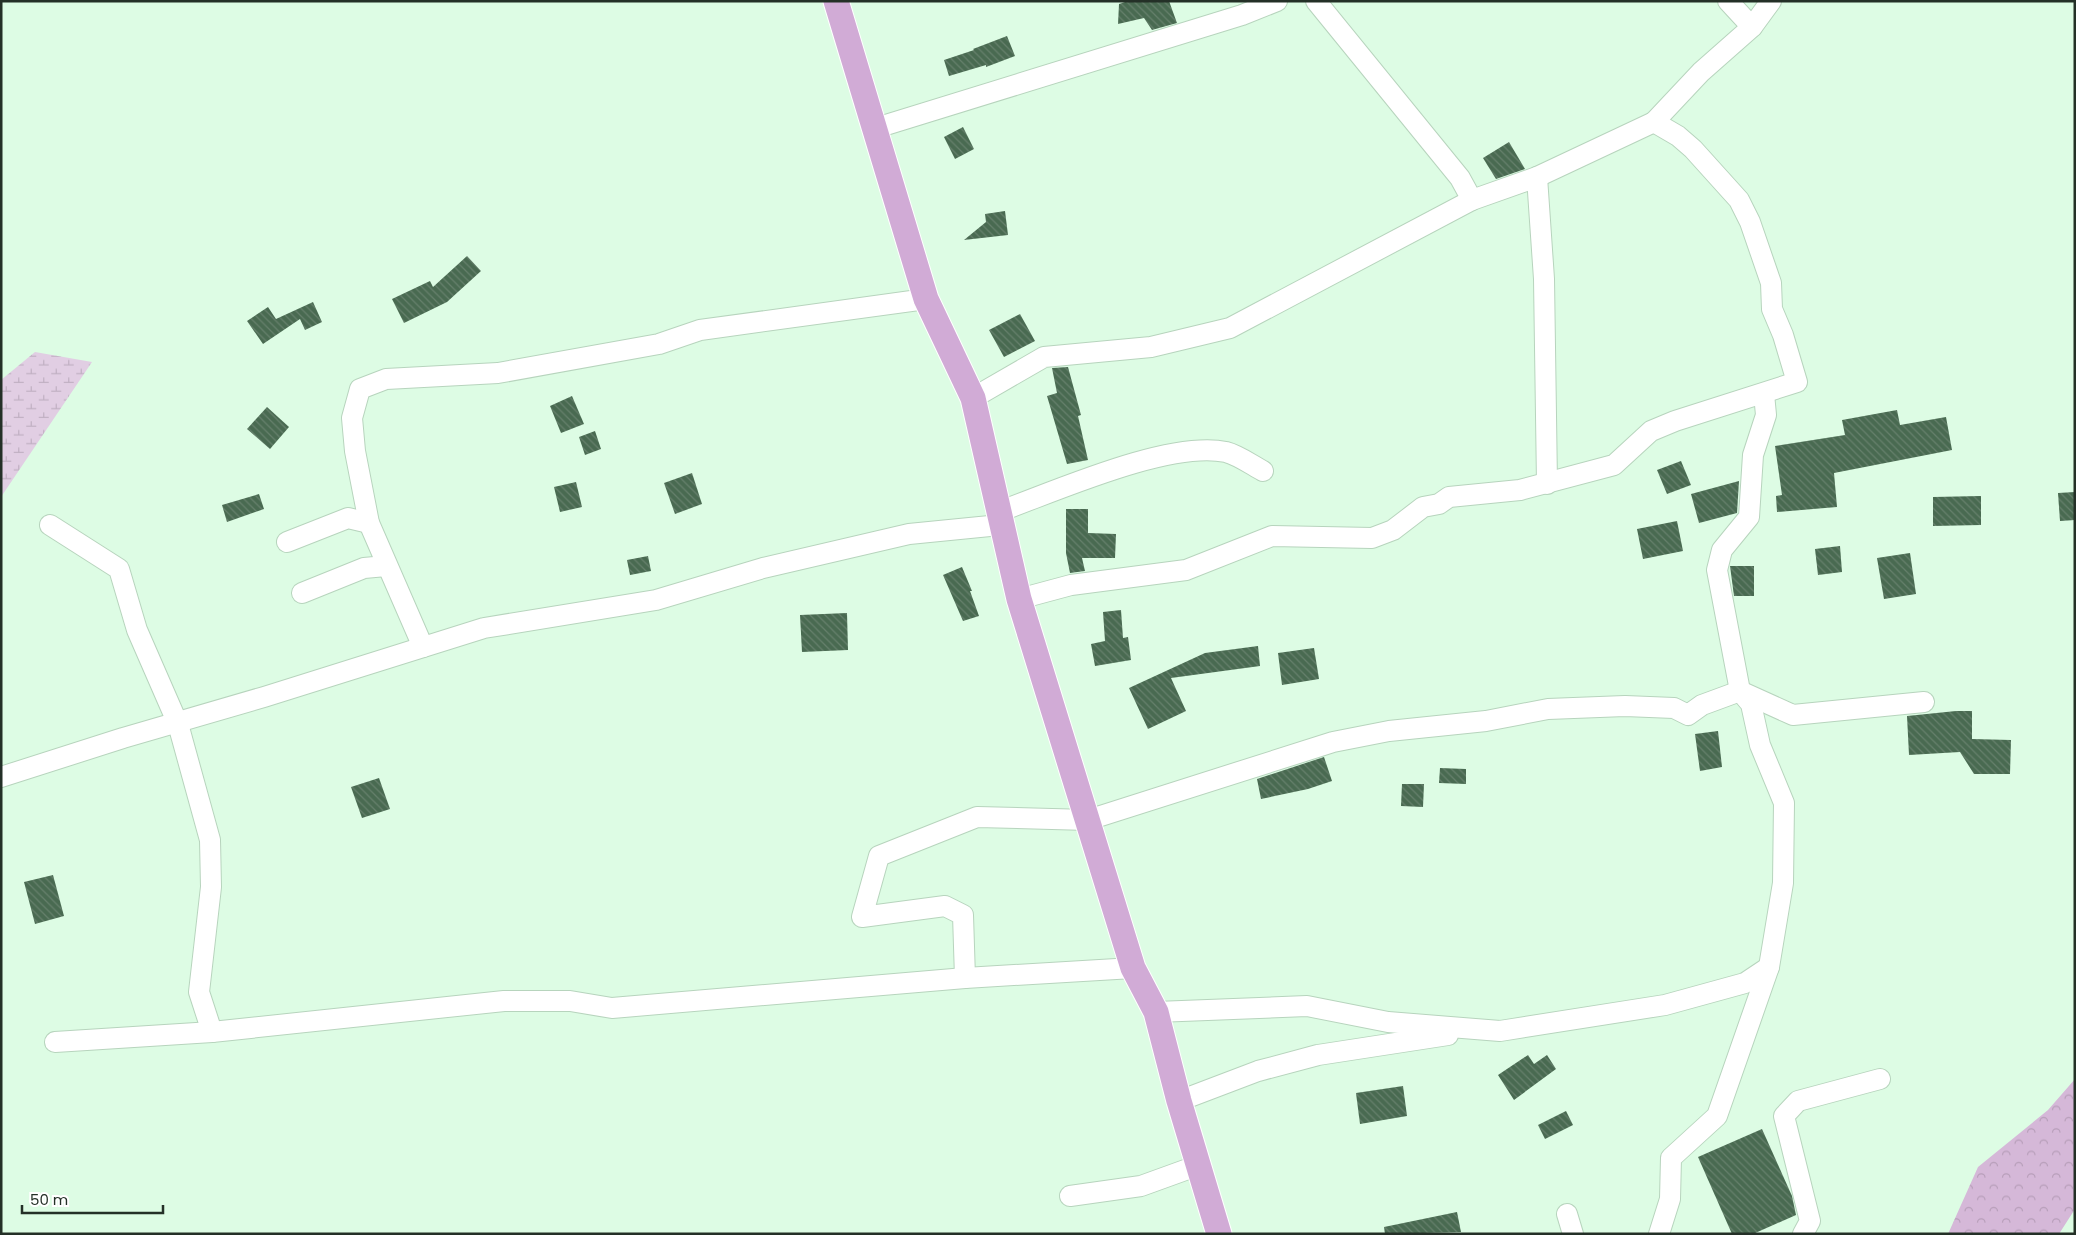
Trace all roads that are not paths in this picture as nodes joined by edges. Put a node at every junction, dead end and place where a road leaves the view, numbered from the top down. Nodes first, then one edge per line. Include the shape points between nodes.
1 (836, 1) edge
2 (1278, 1) edge
3 (1316, 1) edge
4 (1728, 1) edge
5 (1771, 1) edge
6 (1239, 8) edge
7 (1752, 27) junction
8 (1654, 122) junction
9 (876, 128) junction
10 (1537, 177) junction
11 (1472, 200) junction
12 (926, 299) junction
13 (1764, 394) junction
14 (973, 398) junction
15 (1263, 471) dead end
16 (1548, 484) junction
17 (999, 518) junction
18 (369, 523) junction
19 (50, 525) dead end
20 (287, 542) dead end
21 (386, 566) junction
22 (302, 593) dead end
23 (1019, 599) junction
24 (422, 647) junction
25 (1740, 691) junction
26 (1924, 702) dead end
27 (178, 724) junction
28 (1, 777) edge
29 (1088, 820) junction
30 (1769, 967) junction
31 (1133, 968) junction
32 (965, 978) junction
33 (1156, 1012) junction
34 (1500, 1031) junction
35 (212, 1032) junction
36 (56, 1042) dead end
37 (1880, 1079) dead end
38 (1179, 1101) junction
39 (1199, 1165) junction
40 (1070, 1196) dead end
41 (1567, 1214) dead end
42 (1219, 1234) edge
43 (1573, 1234) edge
44 (1659, 1234) edge
45 (1803, 1234) edge

1 - 9 main road
2 - 6 street
3 - 11 street via 1460,178
4 - 7 street
5 - 7 street
6 - 9 street
7 - 8 street via 1701,72
8 - 10 street
8 - 13 street via 1678,136 1693,150 1739,200 1750,222 1771,283 1772,309 1797,382
9 - 12 main road
10 - 11 street
10 - 16 street via 1544,279
11 - 14 street via 1230,328 1151,347 1044,356
12 - 14 main road
12 - 18 street via 700,330 659,344 498,373 386,379 360,389 352,418
13 - 16 street via 1651,431 1614,465
13 - 25 street via 1766,415 1753,455 1749,517 1722,550 1717,570
14 - 17 main road
15 - 17 street via 1226,452 1185,451 1142,460
16 - 23 street via 1449,497 1438,504 1423,506 1393,530 1372,538 1272,536 1186,570 1071,585
17 - 23 main road
17 - 24 street via 909,534 763,568 656,600 484,628
18 - 20 street via 348,518
18 - 21 street
19 - 27 street via 120,568 137,630
21 - 22 street via 364,568
21 - 24 street
23 - 29 main road
24 - 27 street
25 - 26 street via 1792,715
25 - 29 street via 1702,705 1688,715 1674,708 1548,709 1333,742
25 - 30 street via 1751,704 1760,745 1784,803 1783,883
27 - 28 street
27 - 35 street via 210,840 211,887 199,992
29 - 31 main road
29 - 32 street via 978,817 879,856 862,917 945,906 963,915
30 - 34 street via 1745,983 1665,1005
30 - 44 street via 1717,1116 1671,1158 1670,1199
31 - 32 street
31 - 33 main road
32 - 35 street via 612,1008 570,1001 504,1001
33 - 34 street via 1307,1006 1388,1022
33 - 38 main road
34 - 38 street via 1390,1042 1318,1055 1258,1071
35 - 36 street
37 - 45 street via 1798,1101 1784,1116 1810,1222
38 - 39 main road
39 - 40 street via 1141,1186
39 - 42 main road
41 - 43 street

